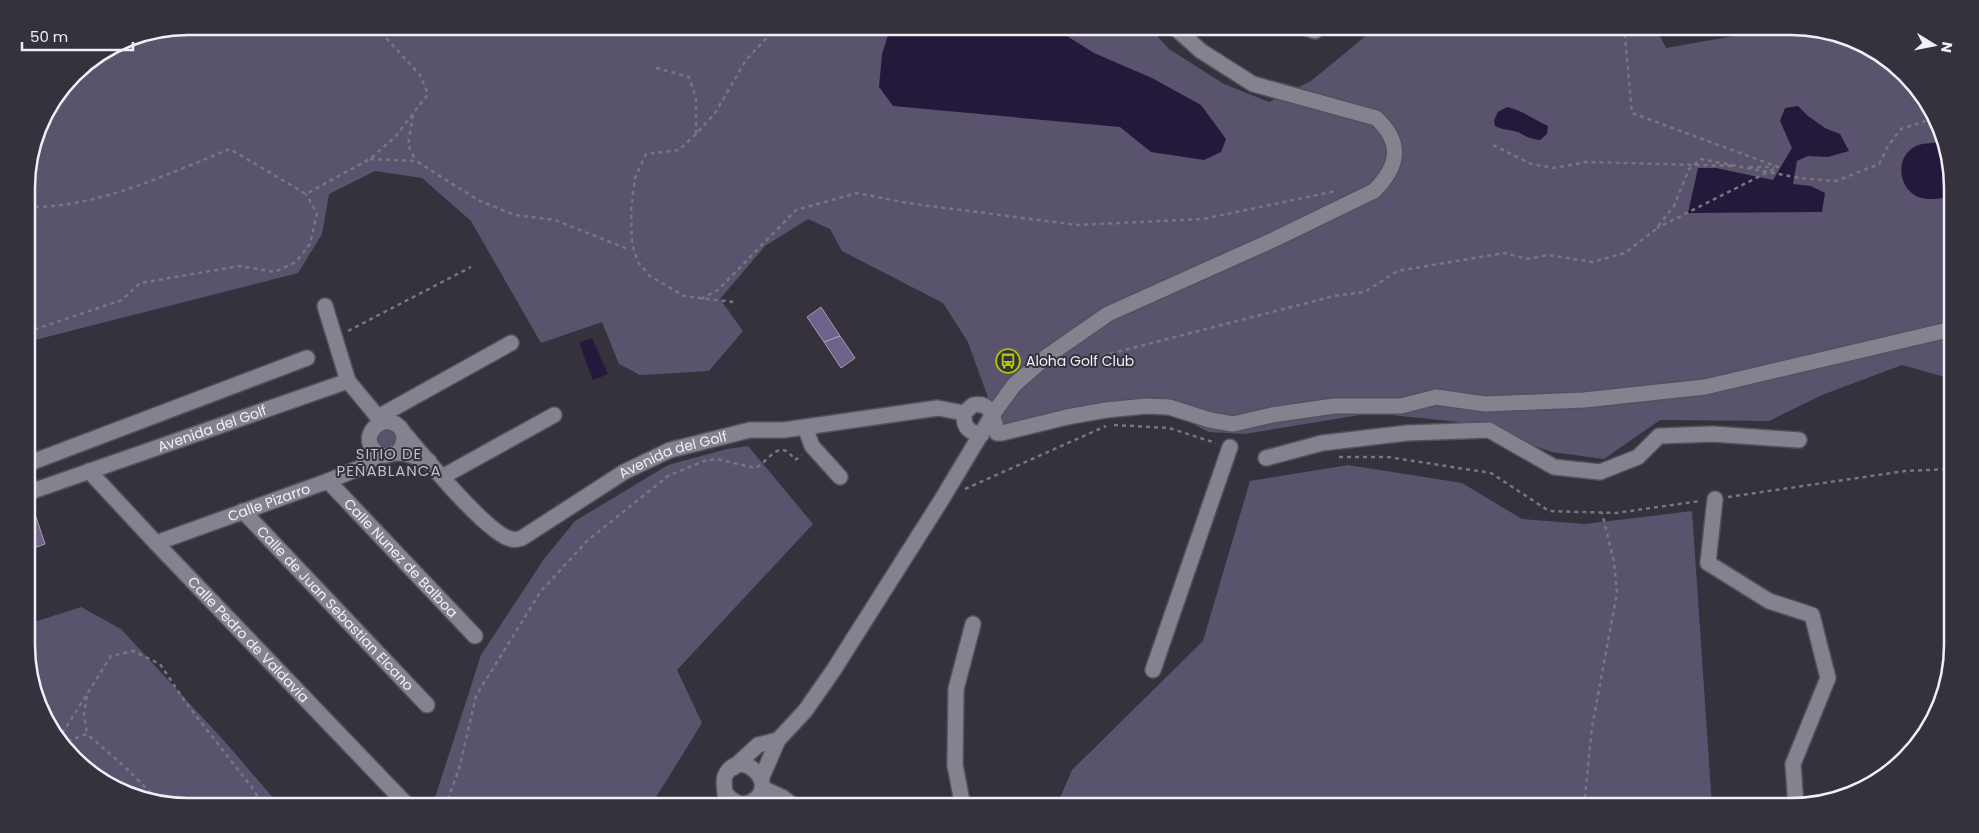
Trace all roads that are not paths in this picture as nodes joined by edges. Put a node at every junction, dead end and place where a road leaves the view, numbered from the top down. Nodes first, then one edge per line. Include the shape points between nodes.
1 (1183, 35) edge
2 (324, 306) dead end
3 (1944, 331) edge
4 (511, 343) dead end
5 (307, 358) dead end
6 (348, 381) junction
7 (964, 413) junction
8 (992, 414) junction
9 (554, 415) dead end
10 (380, 420) junction
11 (805, 427) junction
12 (403, 432) junction
13 (982, 434) junction
14 (1799, 440) dead end
15 (1230, 447) road end
16 (398, 452) junction
17 (378, 454) junction
18 (1266, 458) dead end
19 (35, 461) edge
20 (429, 461) junction
21 (89, 471) junction
22 (442, 477) junction
23 (840, 477) dead end
24 (328, 481) junction
25 (35, 490) edge
26 (1715, 499) dead end
27 (243, 512) junction
28 (156, 543) junction
29 (973, 624) dead end
30 (474, 636) dead end
31 (1153, 670) dead end
32 (427, 705) dead end
33 (778, 740) junction
34 (733, 768) junction
35 (762, 784) junction
36 (400, 798) edge
37 (725, 798) edge
38 (757, 798) edge
39 (783, 798) edge
40 (961, 798) edge
41 (1795, 798) edge

1 - 8 street via 1201,51 1253,84 1376,118 1394,146 1394,164 1387,178 1374,191 1108,314 1046,357 1014,385
2 - 6 street
3 - 8 street via 1705,387 1584,400 1485,404 1436,397 1401,406 1334,406 1272,414 1233,424 1169,407 1146,406 1067,417 1002,434 997,433
4 - 10 street
5 - 19 street
6 - 10 street, Avenida del Golf
6 - 21 street, Avenida del Golf
7 - 8 street via 979,404 985,405
7 - 11 street, Avenida del Golf via 938,408
7 - 13 street via 967,429
8 - 13 street
9 - 22 street
10 - 12 street, Avenida del Golf via 394,423
10 - 17 street via 369,437 371,447
11 - 22 street, Avenida del Golf via 750,430 670,450 624,472 522,538 512,540 495,532
11 - 23 street via 812,446
12 - 16 street via 403,443
12 - 20 street, Avenida del Golf
13 - 33 street via 833,671 805,711
14 - 18 street via 1713,434 1659,436 1638,458 1600,472 1554,467 1489,430 1408,432 1322,443
15 - 31 street
16 - 17 street via 388,456
16 - 20 street
17 - 24 street, Calle Pizarro via 362,467
20 - 22 street, Avenida del Golf
21 - 25 street, Avenida del Golf
21 - 28 street, Calle Pedro de Valdavia
24 - 27 street, Calle Pizarro
24 - 30 street, Calle Nunez de Balboa
26 - 41 street via 1708,563 1769,601 1812,615 1828,678 1793,764
27 - 28 street, Calle Pizarro
27 - 32 street, Calle de Juan Sebastian Elcano
28 - 36 street, Calle Pedro de Valdavia
29 - 40 street via 956,689 955,765
33 - 34 street via 758,745
33 - 35 street
34 - 35 street via 751,767 758,772
34 - 37 street via 726,775 723,786
35 - 38 street
35 - 39 street

